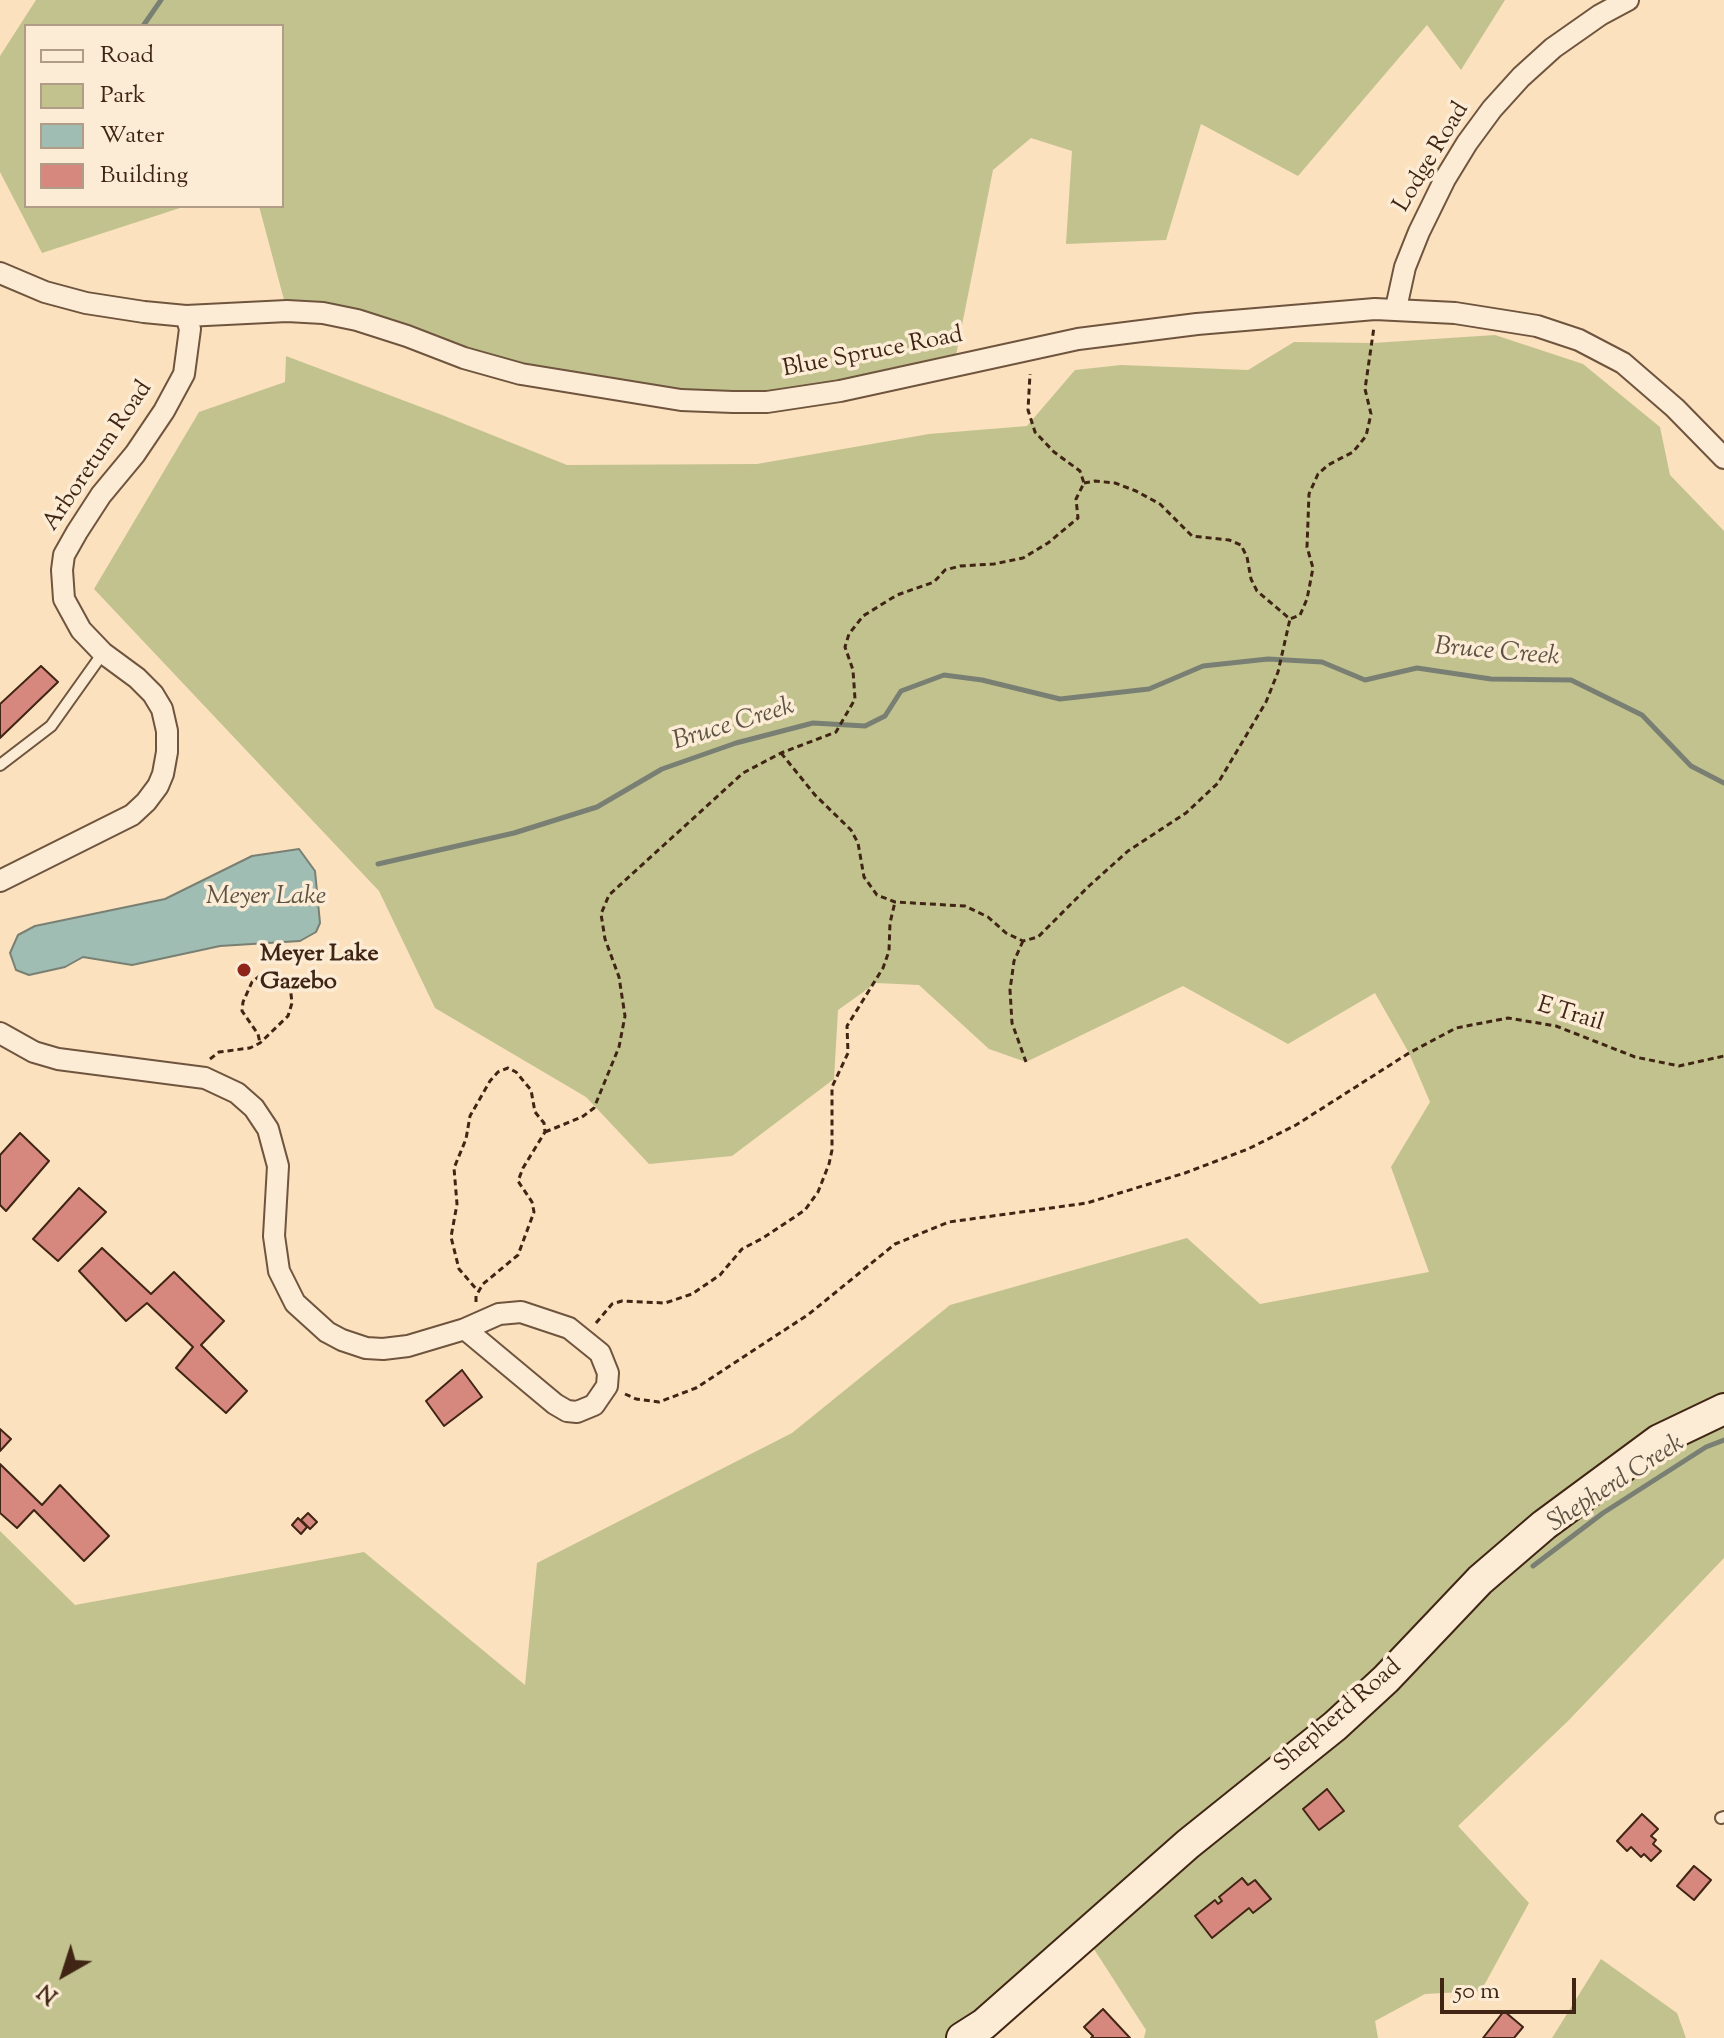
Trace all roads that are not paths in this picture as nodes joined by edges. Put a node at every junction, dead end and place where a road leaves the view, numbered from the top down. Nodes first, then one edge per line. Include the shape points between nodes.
1 (1628, 0) edge
2 (0, 273) edge
3 (1386, 308) junction
4 (186, 316) junction
5 (1724, 458) edge
6 (103, 653) junction
7 (0, 765) edge
8 (0, 881) edge
9 (0, 1033) edge
10 (471, 1325) junction
11 (1724, 1409) edge
12 (962, 2038) edge

1 - 3 street, Lodge Road via 1553,48 1484,120 1445,179
2 - 4 street, Blue Spruce Road via 86,303
3 - 4 street, Blue Spruce Road via 1078,339 767,402 681,400 521,374 323,313
3 - 5 street, Blue Spruce Road via 1537,326 1579,340 1623,363
4 - 6 street, Arboretum Road via 190,329 184,374 64,555 62,585 70,613
6 - 7 lane via 51,726
6 - 8 street, Arboretum Road via 137,678 162,709 167,752 158,786 132,815
9 - 10 street via 58,1059 205,1078 254,1108 268,1129 278,1166 275,1254 286,1288 313,1322 342,1340 383,1349
10 - 10 street via 567,1411 586,1410 607,1386 605,1361 569,1328 521,1312
11 - 12 street, Shepherd Road via 1659,1440 1544,1525 1480,1580 1335,1726

